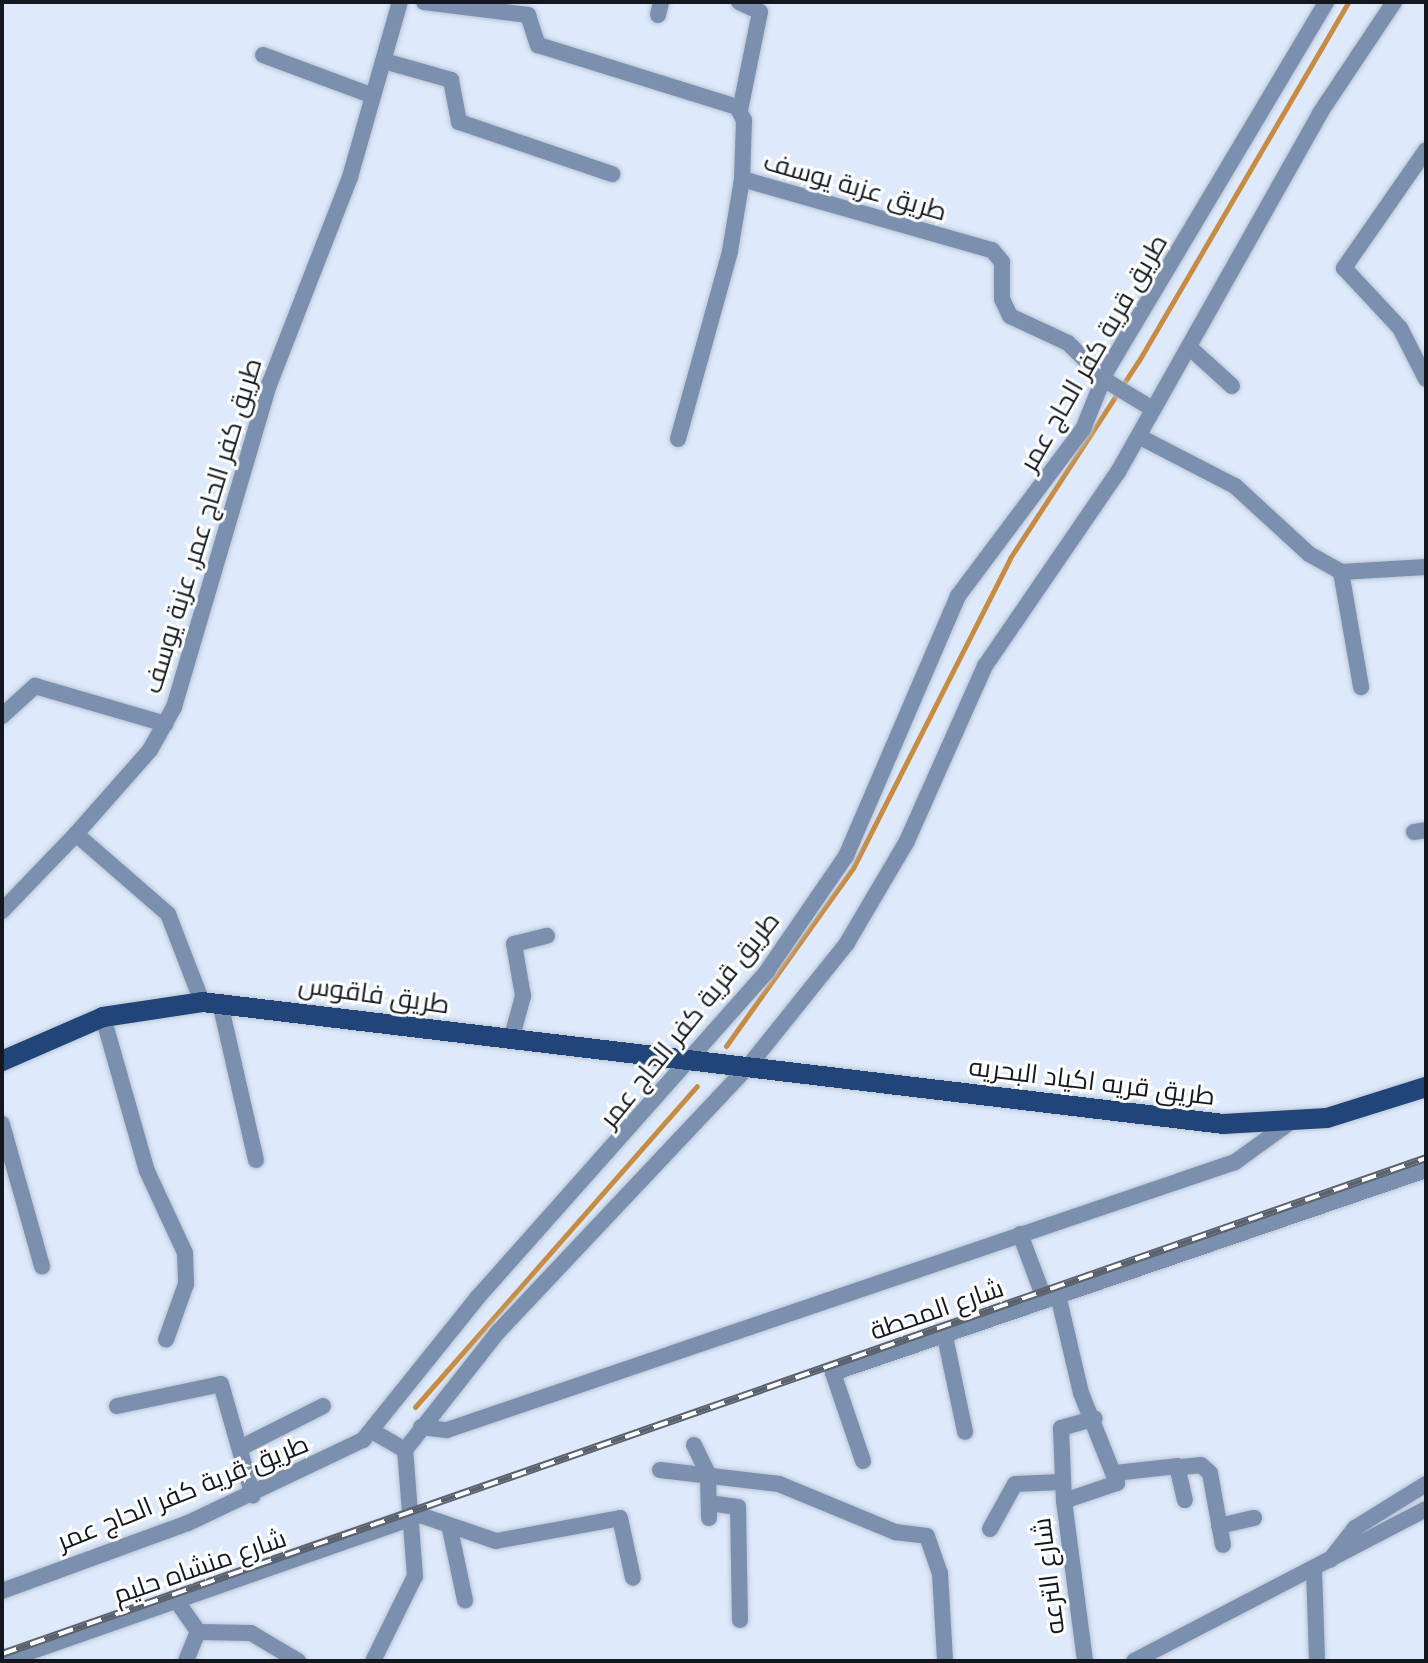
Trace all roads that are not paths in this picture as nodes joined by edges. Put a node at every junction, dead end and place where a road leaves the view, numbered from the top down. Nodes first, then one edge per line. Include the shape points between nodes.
1 (400, 2) edge
2 (424, 2) edge
3 (739, 2) edge
4 (1326, 2) edge
5 (1394, 2) edge
6 (263, 55) dead end
7 (384, 61) junction
8 (373, 96) junction
9 (740, 110) junction
10 (1426, 150) edge
11 (612, 174) dead end
12 (742, 179) junction
13 (1189, 347) junction
14 (1426, 379) edge
15 (1106, 380) junction
16 (1232, 386) dead end
17 (1147, 405) junction
18 (1140, 437) junction
19 (678, 439) dead end
20 (1426, 567) edge
21 (1341, 572) junction
22 (1361, 687) dead end
23 (2, 716) edge
24 (166, 724) junction
25 (76, 834) junction
26 (2, 911) edge
27 (547, 936) dead end
28 (211, 1002) junction
29 (103, 1017) junction
30 (511, 1040) junction
31 (683, 1060) junction
32 (2, 1061) edge
33 (747, 1068) junction
34 (1426, 1087) edge
35 (1289, 1123) junction
36 (2, 1124) edge
37 (256, 1160) dead end
38 (1426, 1170) edge
39 (1020, 1234) junction
40 (42, 1266) dead end
41 (1051, 1296) junction
42 (944, 1332) junction
43 (166, 1340) dead end
44 (117, 1406) dead end
45 (323, 1406) dead end
46 (1095, 1418) junction
47 (421, 1427) junction
48 (372, 1431) junction
49 (965, 1432) dead end
50 (694, 1445) dead end
51 (240, 1448) junction
52 (405, 1450) junction
53 (863, 1461) dead end
54 (1180, 1467) junction
55 (660, 1470) dead end
56 (1115, 1473) junction
57 (708, 1474) junction
58 (1062, 1482) junction
59 (1426, 1484) edge
60 (253, 1496) junction
61 (1185, 1500) dead end
62 (1064, 1501) junction
63 (1426, 1509) edge
64 (411, 1517) junction
65 (1254, 1518) dead end
66 (1219, 1526) junction
67 (450, 1529) junction
68 (990, 1529) dead end
69 (1223, 1545) dead end
70 (1321, 1565) junction
71 (633, 1578) dead end
72 (2, 1591) edge
73 (176, 1600) junction
74 (465, 1600) dead end
75 (740, 1620) dead end
76 (198, 1632) junction
77 (11, 1660) edge
78 (186, 1661) edge
79 (298, 1661) edge
80 (373, 1661) edge
81 (945, 1661) edge
82 (1085, 1661) edge
83 (1134, 1661) edge
84 (1317, 1661) edge

1 - 7 street, طريق كفر الحاج عمر, عزبة يوسف
2 - 9 street via 532,16 538,45
3 - 9 street, طريق عزبة يوسف via 760,12
4 - 15 street, طريق قرية كفر الحاج عمر
5 - 13 street via 1320,113
6 - 8 street
7 - 8 street, طريق كفر الحاج عمر, عزبة يوسف
7 - 11 street via 451,80 459,122
8 - 24 street, طريق كفر الحاج عمر, عزبة يوسف via 345,191 269,385
9 - 12 street, طريق عزبة يوسف
10 - 14 street via 1344,268 1400,328
12 - 15 street, طريق عزبة يوسف via 992,250 1002,262 1002,299 1010,316 1068,343
12 - 19 street
13 - 16 street
13 - 17 street
15 - 17 street
15 - 31 street, طريق قرية كفر الحاج عمر via 1055,473 958,596 837,872 767,971
17 - 18 street
18 - 21 street via 1235,486 1309,554
18 - 33 street via 985,666 868,910
20 - 21 street
21 - 22 street
23 - 24 street via 35,686
24 - 25 street, طريق كفر الحاج عمر, عزبة يوسف
25 - 26 street, طريق كفر الحاج عمر, عزبة يوسف
25 - 28 street via 168,914
27 - 30 street via 514,944 523,996
28 - 29 main road, طريق فاقوس
28 - 30 main road, طريق فاقوس
28 - 37 street
29 - 32 main road, طريق فاقوس
29 - 43 street via 147,1171 185,1253 186,1284
30 - 31 main road, طريق فاقوس
31 - 33 main road, طريق فاقوس
31 - 48 street, طريق قرية كفر الحاج عمر via 616,1148 395,1393
33 - 35 main road, طريق قريه اكياد البحريه via 1192,1121
33 - 47 street via 602,1217
34 - 35 main road, طريق قريه اكياد البحريه
35 - 39 street via 1235,1162
36 - 40 street
38 - 41 street, شارع المحطة
39 - 41 street
39 - 47 street via 447,1430
41 - 42 street, شارع المحطة
41 - 46 street via 1077,1380
42 - 49 street
42 - 53 street, شارع المحطة via 833,1373
44 - 51 street via 221,1384
45 - 51 street
46 - 56 street
46 - 58 street via 1061,1428
47 - 52 street
48 - 52 street
48 - 60 street, طريق قرية كفر الحاج عمر
50 - 57 street
51 - 60 street
52 - 64 street
54 - 56 street
54 - 61 street
54 - 66 street via 1201,1465 1210,1473
55 - 57 street
56 - 62 street, شارع الترعه via 1115,1487
57 - 75 street via 709,1510 738,1507
57 - 81 street via 798,1489 895,1532 927,1536 942,1585
58 - 62 street
58 - 68 street via 1015,1484
59 - 70 street via 1355,1528
60 - 72 street, طريق قرية كفر الحاج عمر
62 - 82 street, شارع الترعه
63 - 70 street
64 - 67 street via 429,1516
64 - 73 street, شارع منشاه حليم
64 - 80 street via 415,1576
65 - 66 street
66 - 69 street
67 - 71 street via 511,1541 620,1518
67 - 74 street
70 - 83 street
70 - 84 street
73 - 76 street
73 - 77 street, شارع منشاه حليم
76 - 78 street
76 - 79 street via 251,1633

